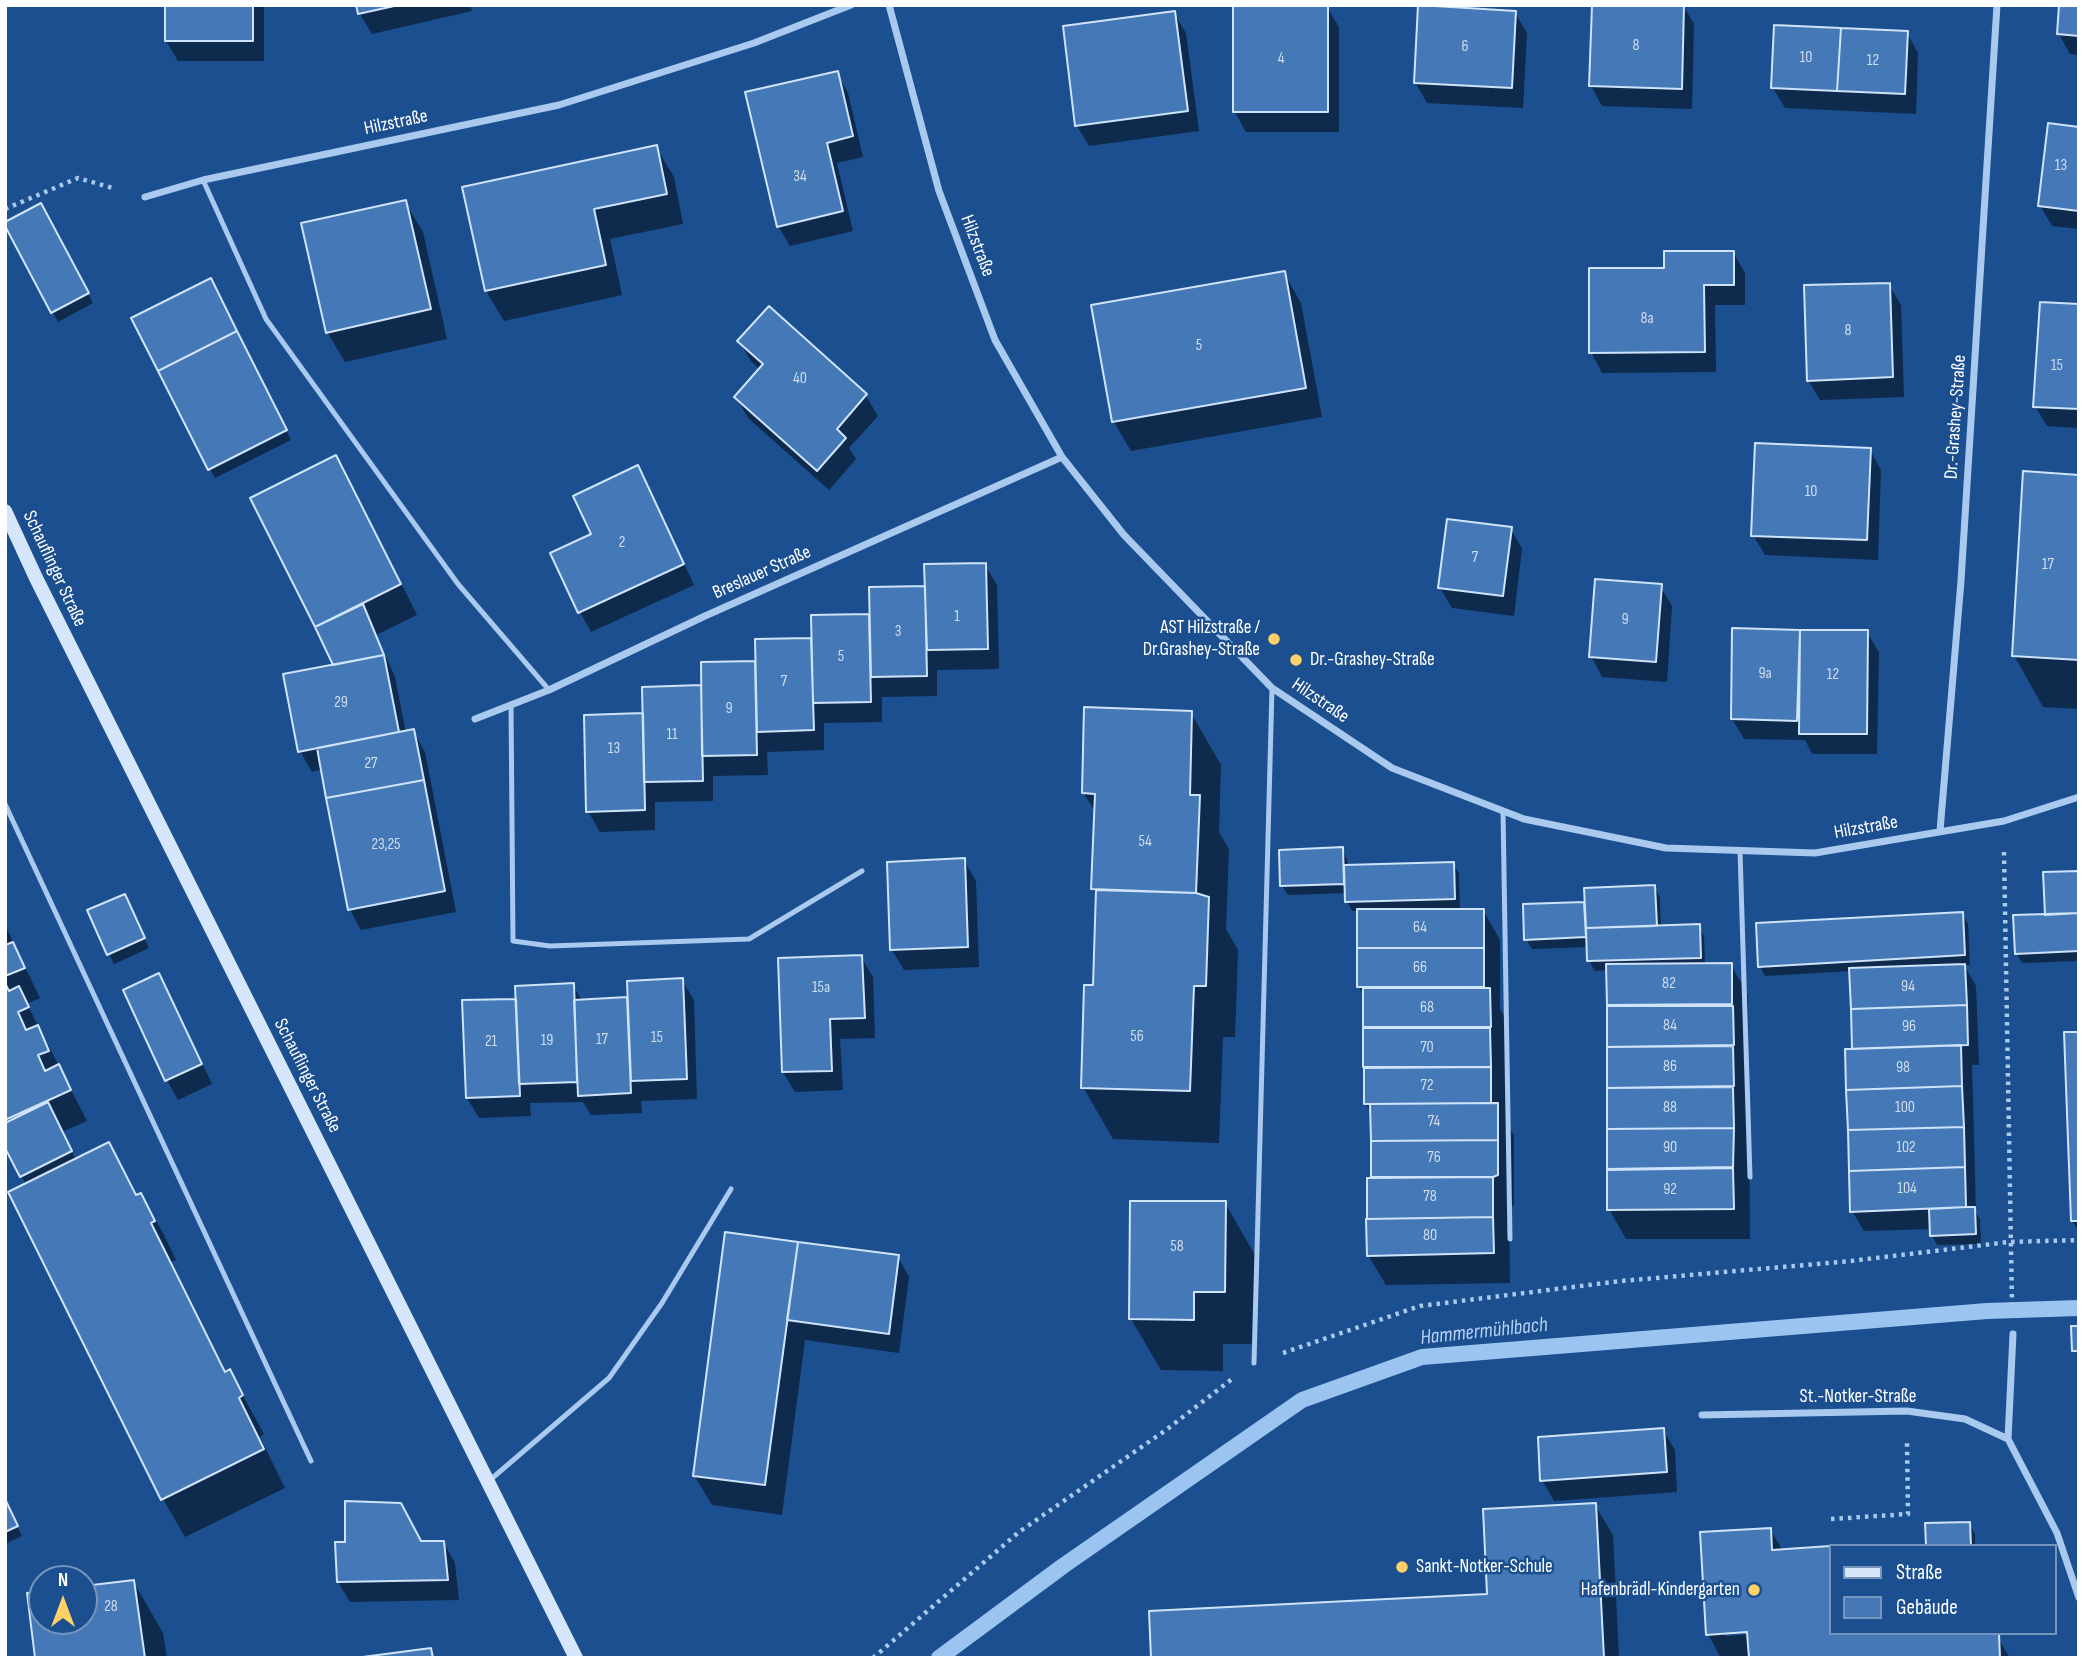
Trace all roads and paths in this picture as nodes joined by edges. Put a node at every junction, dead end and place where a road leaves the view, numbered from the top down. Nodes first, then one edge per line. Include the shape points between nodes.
1 (851, 5) edge
2 (889, 5) edge
3 (1997, 5) edge
4 (204, 180) junction
5 (145, 197) joint
6 (5, 209) edge
7 (1062, 457) junction
8 (5, 511) edge
9 (1272, 688) junction
10 (549, 690) junction
11 (511, 704) junction
12 (475, 719) dead end
13 (2079, 797) edge
14 (5, 804) edge
15 (1503, 811) junction
16 (2004, 821) junction
17 (1940, 831) junction
18 (1740, 851) junction
19 (862, 872) dead end
20 (1749, 1177) dead end
21 (731, 1189) dead end
22 (1510, 1239) dead end
23 (2079, 1240) edge
24 (2010, 1242) junction
25 (2013, 1334) joint
26 (1254, 1363) junction
27 (1907, 1411) junction
28 (1702, 1415) dead end
29 (2008, 1439) junction
30 (312, 1461) dead end
31 (488, 1482) junction
32 (1831, 1519) dead end
33 (2079, 1598) edge
34 (576, 1658) edge
35 (873, 1658) edge

1 - 4 street, Hilzstraße via 754,43 559,105
2 - 7 street, Hilzstraße via 939,191 995,340
3 - 17 street, Dr.-Grashey-Straße via 1961,581
4 - 5 street, Hilzstraße
4 - 10 lane via 266,319 458,584
5 - 6 path via 78,178
7 - 9 street, Hilzstraße via 1124,535
7 - 10 street, Breslauer Straße
8 - 31 main road, Schauflinger Straße
9 - 15 street, Hilzstraße via 1392,768
9 - 26 lane
10 - 11 street, Breslauer Straße
11 - 12 street, Breslauer Straße
11 - 19 lane via 513,941 550,946 748,939
13 - 16 street, Hilzstraße
14 - 30 lane
15 - 18 street, Hilzstraße via 1665,848
15 - 22 lane
16 - 17 street, Hilzstraße
16 - 24 path
17 - 18 street, Hilzstraße via 1815,853
18 - 20 lane
21 - 31 lane via 662,1303 608,1378
23 - 24 path
24 - 25 path
24 - 26 path via 1420,1306
25 - 29 street
26 - 35 path via 1019,1532
27 - 28 street, St.-Notker-Straße
27 - 29 street, St.-Notker-Straße via 1965,1419
27 - 32 path via 1908,1514
29 - 33 street via 2057,1533
31 - 34 main road, Schauflinger Straße

